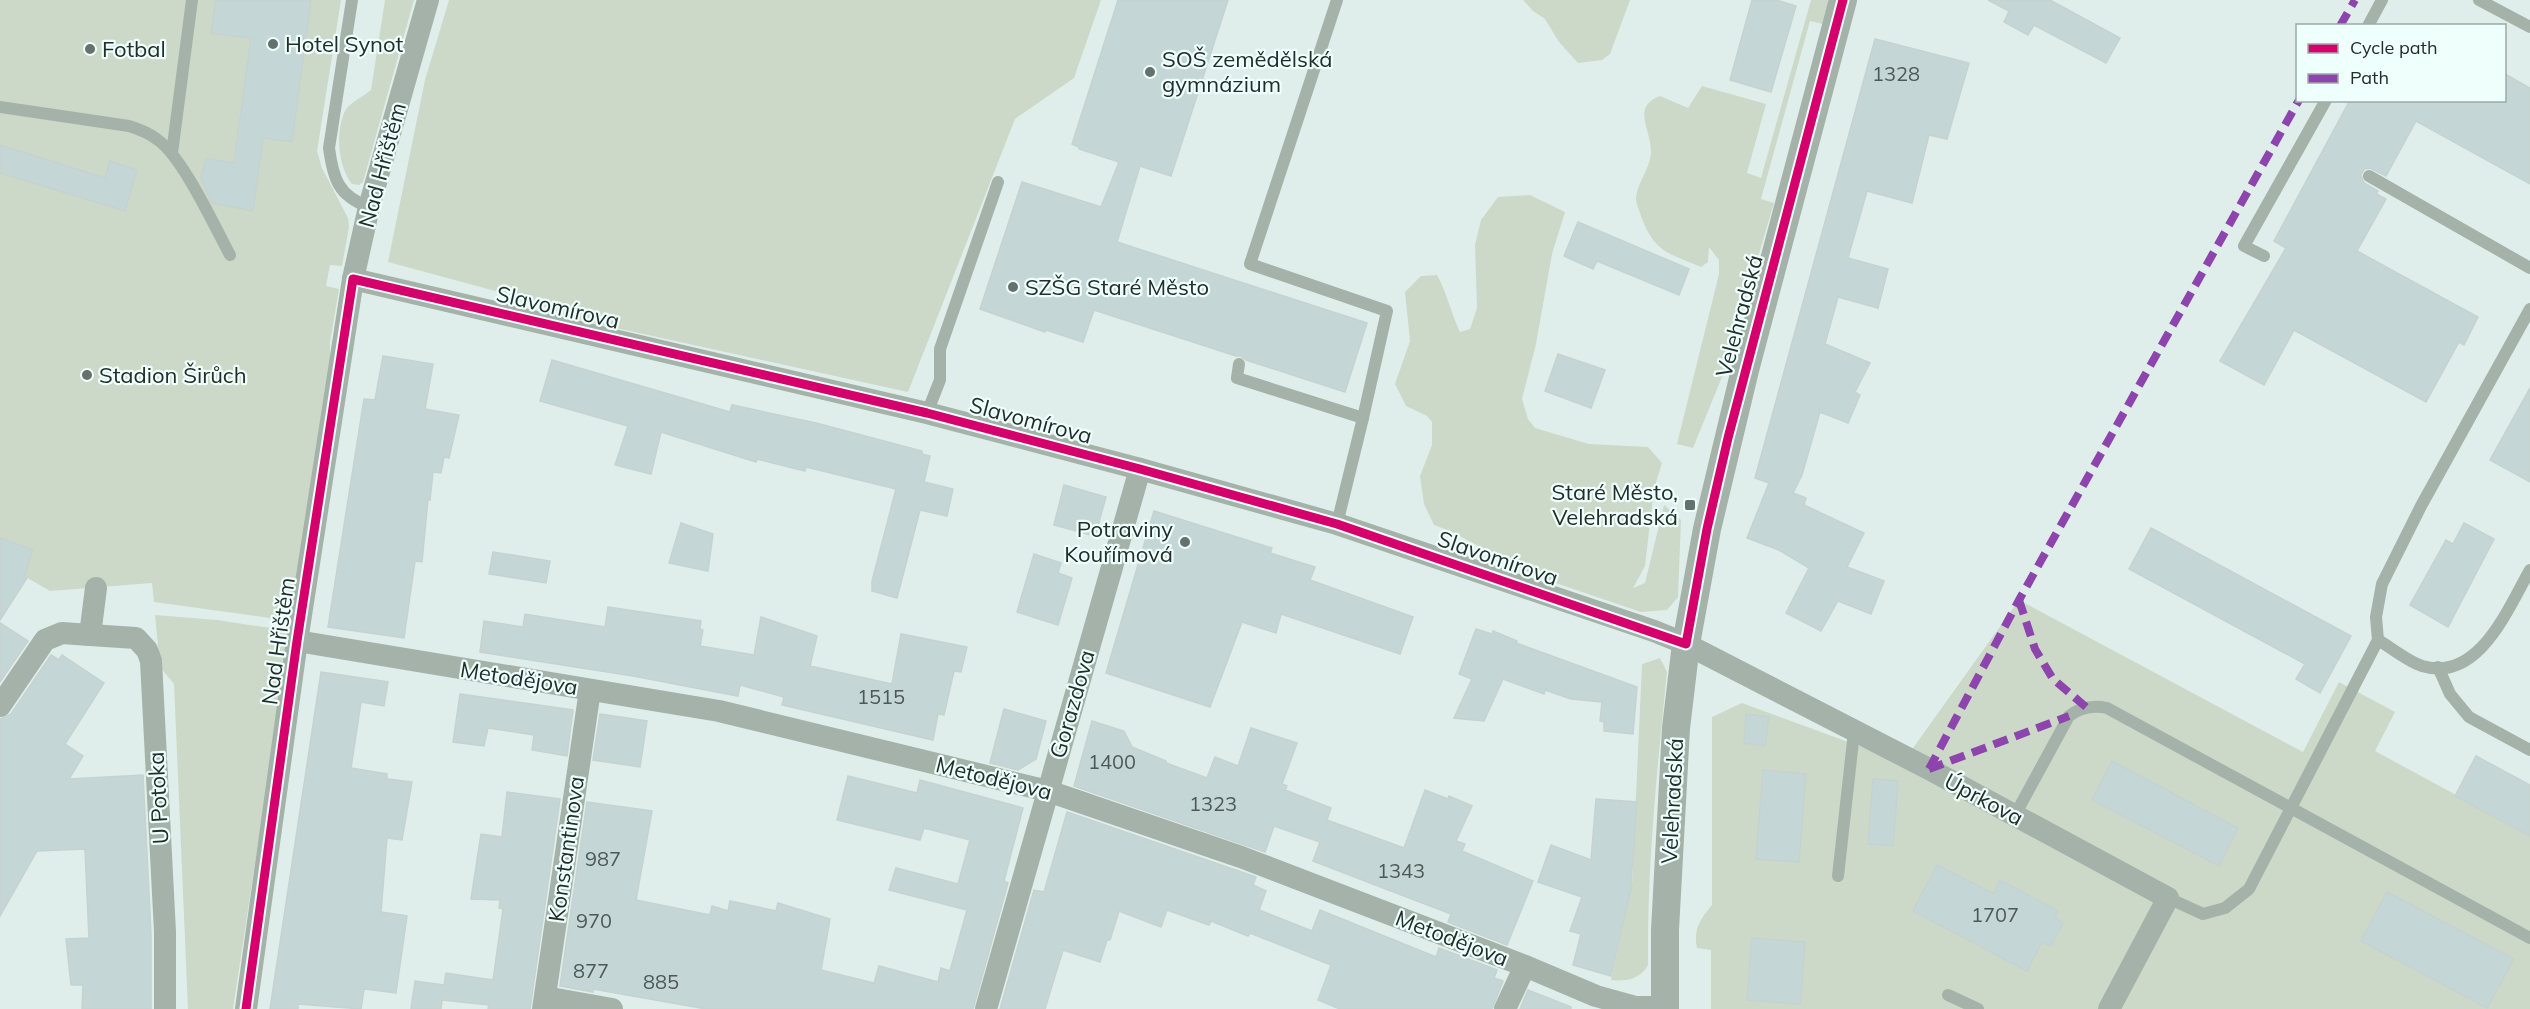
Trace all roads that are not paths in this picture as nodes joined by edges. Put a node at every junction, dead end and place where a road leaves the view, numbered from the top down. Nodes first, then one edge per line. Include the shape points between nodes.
1 (192, 0) edge
2 (352, 0) edge
3 (428, 0) edge
4 (1337, 0) edge
5 (1843, 0) edge
6 (2382, 0) edge
7 (2479, 0) edge
8 (2369, 24) edge
9 (2529, 25) edge
10 (2325, 102) edge
11 (0, 107) edge
12 (171, 153) junction
13 (2369, 176) dead end
14 (998, 182) dead end
15 (369, 207) junction
16 (230, 255) dead end
17 (2264, 255) dead end
18 (2530, 268) edge
19 (353, 279) junction
20 (2530, 309) edge
21 (1239, 364) dead end
22 (927, 413) junction
23 (1363, 418) junction
24 (1140, 469) junction
25 (1337, 524) junction
26 (2530, 570) edge
27 (96, 588) dead end
28 (90, 635) junction
29 (2378, 640) junction
30 (297, 641) junction
31 (1686, 644) junction
32 (2438, 667) junction
33 (590, 690) junction
34 (0, 706) edge
35 (1854, 732) junction
36 (2530, 750) edge
37 (1048, 791) junction
38 (2292, 807) junction
39 (2015, 815) junction
40 (1838, 876) dead end
41 (2168, 898) junction
42 (2530, 938) edge
43 (1525, 966) junction
44 (1948, 995) dead end
45 (544, 1003) edge
46 (1665, 1008) edge
47 (165, 1009) edge
48 (246, 1009) edge
49 (612, 1009) edge
50 (986, 1009) edge
51 (1505, 1009) edge
52 (1978, 1009) edge
53 (2109, 1009) edge

1 - 12 lane
2 - 15 lane via 329,148 332,170 342,191
3 - 15 street, Nad Hřištěm
4 - 23 lane via 1250,264 1387,311
5 - 31 street, Velehradská via 1728,438
6 - 8 lane
7 - 9 lane
10 - 17 lane via 2244,246
11 - 12 lane via 129,126 144,131
12 - 16 lane
13 - 18 lane
14 - 22 lane via 940,349 940,380
15 - 19 street, Nad Hřištěm
19 - 22 street, Slavomírova
19 - 30 street, Nad Hřištěm
20 - 29 lane via 2382,584 2376,617
21 - 23 lane via 1237,378
22 - 24 street, Slavomírova
23 - 25 lane
24 - 25 street, Slavomírova
24 - 37 street, Gorazdova
25 - 31 street, Slavomírova
26 - 32 lane via 2492,635 2476,654 2458,665
27 - 28 street
28 - 34 street via 62,633 45,640
28 - 47 street, U Potoka via 136,638 147,650 150,661 165,932
29 - 32 lane via 2422,666
29 - 38 lane
30 - 33 street, Metodějova
30 - 48 street, Nad Hřištěm
31 - 35 street, Úprkova
31 - 46 street, Velehradská via 1676,728 1665,930
32 - 36 lane via 2450,694 2469,717
33 - 37 street, Metodějova via 719,711
33 - 45 street, Konstantinova
35 - 39 street, Úprkova
35 - 40 lane
37 - 43 street, Metodějova via 1241,857
37 - 50 street, Gorazdova
38 - 39 lane via 2096,705 2069,716
38 - 41 lane via 2249,889 2235,902 2203,914
38 - 42 lane
39 - 41 street, Úprkova
41 - 53 street
43 - 46 street, Metodějova via 1596,996 1636,1007
43 - 51 street
44 - 52 lane
45 - 49 street

